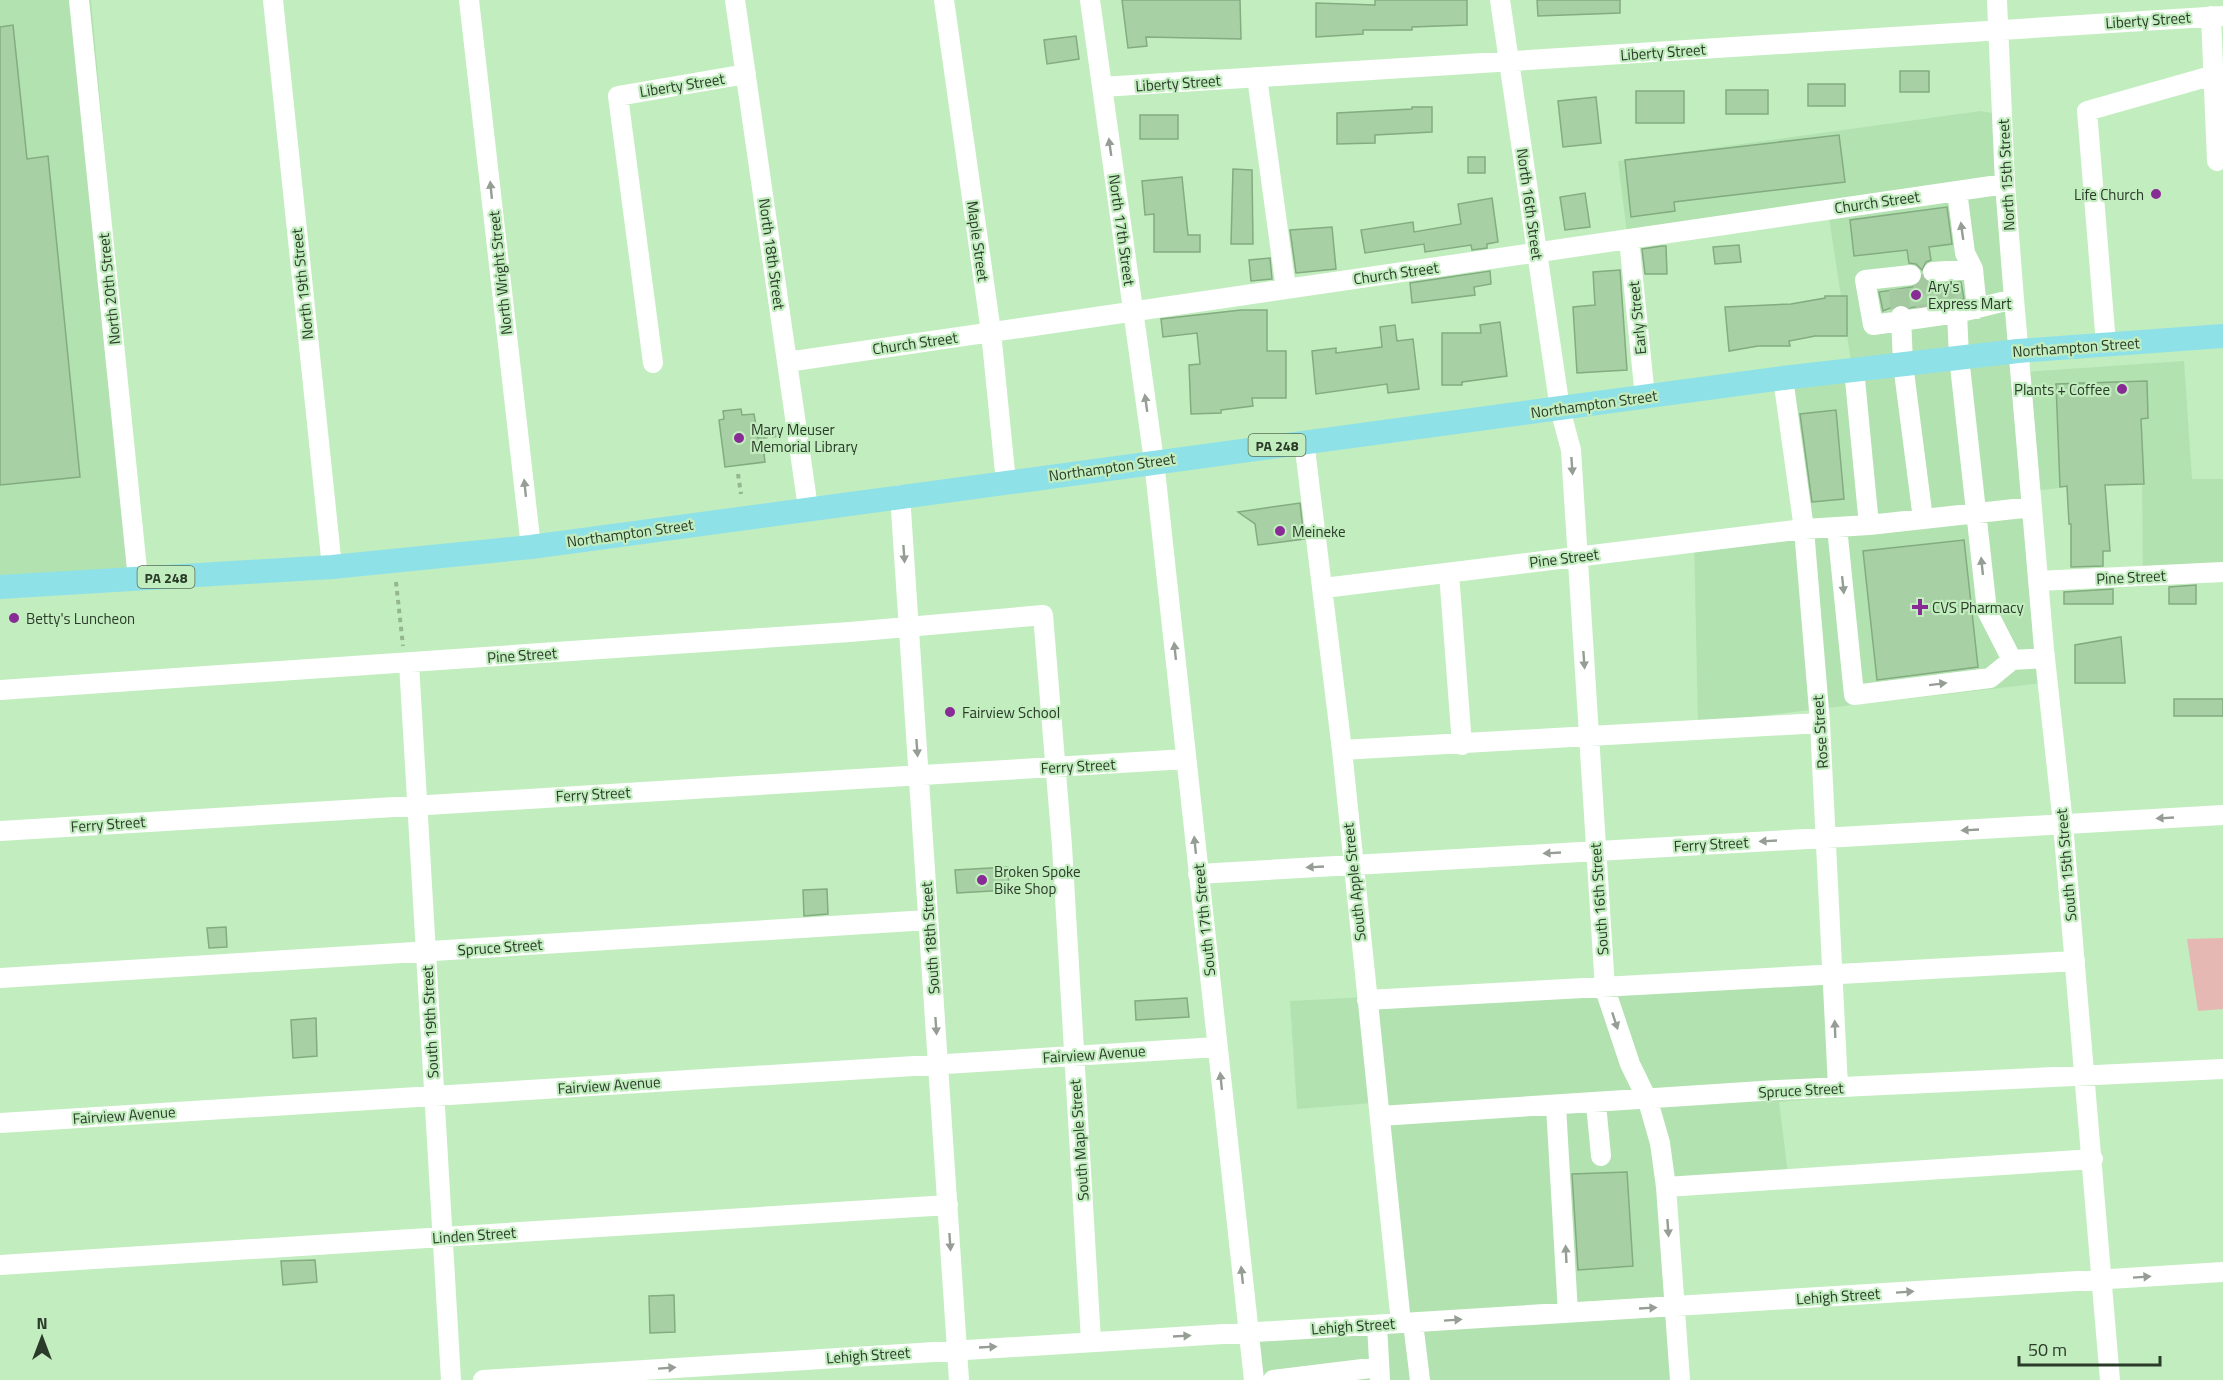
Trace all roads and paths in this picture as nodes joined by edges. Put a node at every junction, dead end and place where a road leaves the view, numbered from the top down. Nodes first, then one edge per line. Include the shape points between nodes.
1 (79, 0) edge
2 (273, 0) edge
3 (469, 0) edge
4 (735, 0) edge
5 (944, 0) edge
6 (1090, 0) edge
7 (1500, 0) edge
8 (1997, 0) edge
9 (2217, 16) edge
10 (1999, 30) junction
11 (1509, 61) junction
12 (746, 74) junction
13 (2214, 75) junction
14 (1257, 77) junction
15 (1102, 87) junction
16 (2217, 161) dead end
17 (2005, 184) junction
18 (1957, 191) junction
19 (1629, 239) junction
20 (1537, 252) junction
21 (1973, 269) junction
22 (1940, 276) dead end
23 (1902, 280) dead end
24 (1286, 289) junction
25 (2014, 299) junction
26 (1133, 311) junction
27 (1958, 311) junction
28 (1901, 318) junction
29 (991, 332) junction
30 (2223, 336) edge
31 (2106, 344) junction
32 (2018, 351) junction
33 (1959, 357) junction
34 (787, 362) junction
35 (653, 363) dead end
36 (1903, 364) junction
37 (1854, 369) junction
38 (1783, 378) junction
39 (1645, 397) junction
40 (1560, 409) junction
41 (778, 435) dead end
42 (763, 437) dead end
43 (1304, 441) junction
44 (1154, 461) junction
45 (738, 474) dead end
46 (1006, 482) junction
47 (741, 494) dead end
48 (900, 495) junction
49 (2032, 507) junction
50 (808, 508) junction
51 (1976, 513) junction
52 (1923, 519) junction
53 (1869, 525) junction
54 (1837, 527) junction
55 (1804, 529) junction
56 (531, 547) junction
57 (1577, 556) junction
58 (394, 561) junction
59 (332, 567) junction
60 (2223, 572) edge
61 (1449, 573) junction
62 (138, 579) junction
63 (2038, 581) junction
64 (0, 586) edge
65 (1324, 588) junction
66 (1043, 615) joint
67 (909, 626) junction
68 (2045, 658) junction
69 (2012, 660) junction
70 (410, 663) junction
71 (0, 690) edge
72 (1820, 723) junction
73 (1589, 738) junction
74 (1462, 745) junction
75 (1342, 750) junction
76 (1186, 759) junction
77 (1056, 767) junction
78 (919, 775) junction
79 (418, 804) junction
80 (2223, 815) edge
81 (2063, 825) junction
82 (0, 831) edge
83 (1826, 838) junction
84 (1596, 850) junction
85 (1352, 865) junction
86 (1198, 874) junction
87 (928, 920) junction
88 (426, 951) junction
89 (2075, 961) junction
90 (1833, 976) junction
91 (0, 978) edge
92 (1605, 988) junction
93 (1367, 1000) junction
94 (1217, 1047) junction
95 (1073, 1056) junction
96 (938, 1064) junction
97 (2223, 1069) edge
98 (2084, 1075) junction
99 (1838, 1087) junction
100 (435, 1096) junction
101 (1648, 1101) junction
102 (1596, 1104) junction
103 (1556, 1106) junction
104 (1380, 1116) junction
105 (0, 1123) edge
106 (1601, 1156) dead end
107 (2092, 1159) junction
108 (1666, 1187) junction
109 (948, 1205) junction
110 (443, 1237) junction
111 (0, 1265) edge
112 (2223, 1272) edge
113 (2102, 1280) junction
114 (1673, 1306) junction
115 (1568, 1313) junction
116 (1407, 1323) junction
117 (1377, 1325) junction
118 (1248, 1333) junction
119 (1091, 1341) junction
120 (957, 1349) junction
121 (1380, 1373) edge
122 (451, 1380) edge
123 (483, 1380) edge
124 (959, 1380) edge
125 (1254, 1380) edge
126 (1273, 1380) edge
127 (1420, 1380) edge
128 (1680, 1380) edge
129 (2110, 1380) edge

1 - 62 street, North 20th Street
2 - 59 street, North 19th Street
56 -> 3 street, North Wright Street
4 - 12 street, North 18th Street
5 - 29 street, Maple Street
6 - 15 street, North 17th Street
7 - 11 street, North 16th Street
8 - 10 street, North 15th Street
9 - 10 street, Liberty Street
9 - 13 street
10 - 11 street, Liberty Street
10 - 17 street, North 15th Street
11 - 14 street, Liberty Street
11 - 20 street, North 16th Street
12 - 34 street, North 18th Street
12 - 35 street, Liberty Street via 618,96
13 - 16 street
13 - 31 street via 2087,111
14 - 15 street, Liberty Street
14 - 24 street
26 -> 15 street, North 17th Street
17 - 18 street, Church Street
17 - 25 street, North 15th Street
18 - 19 street, Church Street
21 -> 18 street via 1965,253
19 - 20 street, Church Street
19 - 39 street, Early Street
20 - 24 street, Church Street
20 - 40 street, North 16th Street
21 - 22 street
21 - 27 street
23 - 28 street via 1865,280 1873,325
24 - 26 street, Church Street
25 - 27 street
25 - 32 street, North 15th Street
26 - 29 street, Church Street
44 -> 26 street, North 17th Street
27 - 28 street
27 - 33 street
28 - 36 street
29 - 34 street, Church Street
29 - 46 street, Maple Street
30 - 31 main road, Northampton Street / PA 248
31 - 32 main road, Northampton Street / PA 248
32 - 33 main road, Northampton Street / PA 248
32 - 49 street, South 15th Street
33 - 36 main road, Northampton Street / PA 248
33 - 51 street
34 - 50 street, North 18th Street
36 - 37 main road, Northampton Street / PA 248
36 - 52 street
37 - 38 main road, Northampton Street / PA 248
37 - 53 street
38 - 39 main road, Northampton Street / PA 248
38 - 55 street, Rose Street
39 - 40 main road, Northampton Street / PA 248
40 - 43 main road, Northampton Street / PA 248
40 -> 57 street, South 16th Street via 1571,450
41 - 42 path
43 - 44 main road, Northampton Street / PA 248
43 - 65 street, South Apple Street
44 - 46 main road, Northampton Street / PA 248
76 -> 44 street, South 17th Street
45 - 47 path
46 - 48 main road, Northampton Street / PA 248
48 - 50 main road, Northampton Street / PA 248
48 -> 67 street, South 18th Street
49 - 51 street, Pine Street
49 - 63 street, South 15th Street
50 - 56 main road, Northampton Street / PA 248
51 - 52 street, Pine Street
69 -> 51 street via 1987,611
52 - 53 street, Pine Street
53 - 54 street, Pine Street
54 - 55 street, Pine Street
54 -> 69 street via 1854,695 1990,678
55 - 57 street, Pine Street
55 - 72 street, Rose Street
56 - 58 main road, Northampton Street / PA 248
57 - 61 street, Pine Street
57 -> 73 street, South 16th Street
58 - 59 main road, Northampton Street / PA 248
58 - 70 path via 401,634
59 - 62 main road, Northampton Street / PA 248
60 - 63 street, Pine Street
61 - 65 street, Pine Street
61 - 74 street
62 - 64 main road, Northampton Street / PA 248
63 - 68 street, South 15th Street
65 - 75 street, South Apple Street
66 - 67 street, Pine Street
66 - 77 street, South Maple Street
67 - 70 street, Pine Street
67 -> 78 street, South 18th Street
68 - 69 street
68 - 81 street, South 15th Street
70 - 71 street, Pine Street
70 - 79 street, South 19th Street
72 - 73 street
72 - 83 street, Rose Street
73 - 74 street
73 - 84 street, South 16th Street
74 - 75 street
75 - 85 street, South Apple Street
76 - 77 street, Ferry Street
86 -> 76 street, South 17th Street
77 - 78 street, Ferry Street
77 - 95 street, South Maple Street
78 - 79 street, Ferry Street
78 - 87 street, South 18th Street
79 - 82 street, Ferry Street
79 - 88 street, South 19th Street
80 -> 81 street, Ferry Street
81 -> 83 street, Ferry Street
81 - 89 street, South 15th Street
83 -> 84 street, Ferry Street
83 - 90 street, Rose Street
84 -> 85 street, Ferry Street
84 - 92 street, South 16th Street
85 -> 86 street, Ferry Street
85 - 93 street, South Apple Street
86 - 94 street, South 17th Street
87 - 88 street, Spruce Street
87 -> 96 street, South 18th Street
88 - 91 street, Spruce Street
88 - 100 street, South 19th Street
89 - 90 street
89 - 98 street, South 15th Street
90 - 92 street
99 -> 90 street, Rose Street
92 - 93 street
92 -> 101 street, South 16th Street via 1630,1064
93 - 104 street, South Apple Street
94 - 95 street, Fairview Avenue
118 -> 94 street, South 17th Street
95 - 96 street, Fairview Avenue
95 - 119 street, South Maple Street
96 - 100 street, Fairview Avenue
96 - 109 street, South 18th Street
97 - 98 street, Spruce Street
98 - 99 street, Spruce Street
98 - 107 street, South 15th Street
99 - 101 street, Spruce Street
100 - 105 street, Fairview Avenue
100 - 110 street, South 19th Street
101 - 102 street, Spruce Street
101 - 108 street, South 16th Street via 1660,1143
102 - 103 street, Spruce Street
102 - 106 street
103 - 104 street, Spruce Street
115 -> 103 street
104 - 116 street, South Apple Street
107 - 108 street
107 - 113 street, South 15th Street
108 -> 114 street, South 16th Street
109 - 110 street, Linden Street
109 -> 120 street, South 18th Street
110 - 111 street, Linden Street
110 - 122 street, South 19th Street
113 -> 112 street, Lehigh Street
114 -> 113 street, Lehigh Street
113 - 129 street, South 15th Street
115 -> 114 street, Lehigh Street
114 - 128 street, South 16th Street
116 -> 115 street, Lehigh Street
116 - 117 street, Lehigh Street
116 - 127 street, South Apple Street
117 - 118 street, Lehigh Street
117 - 121 street
119 -> 118 street, Lehigh Street
118 - 125 street, South 17th Street
120 -> 119 street, Lehigh Street
123 -> 120 street, Lehigh Street
120 - 124 street, South 18th Street
121 - 126 street

